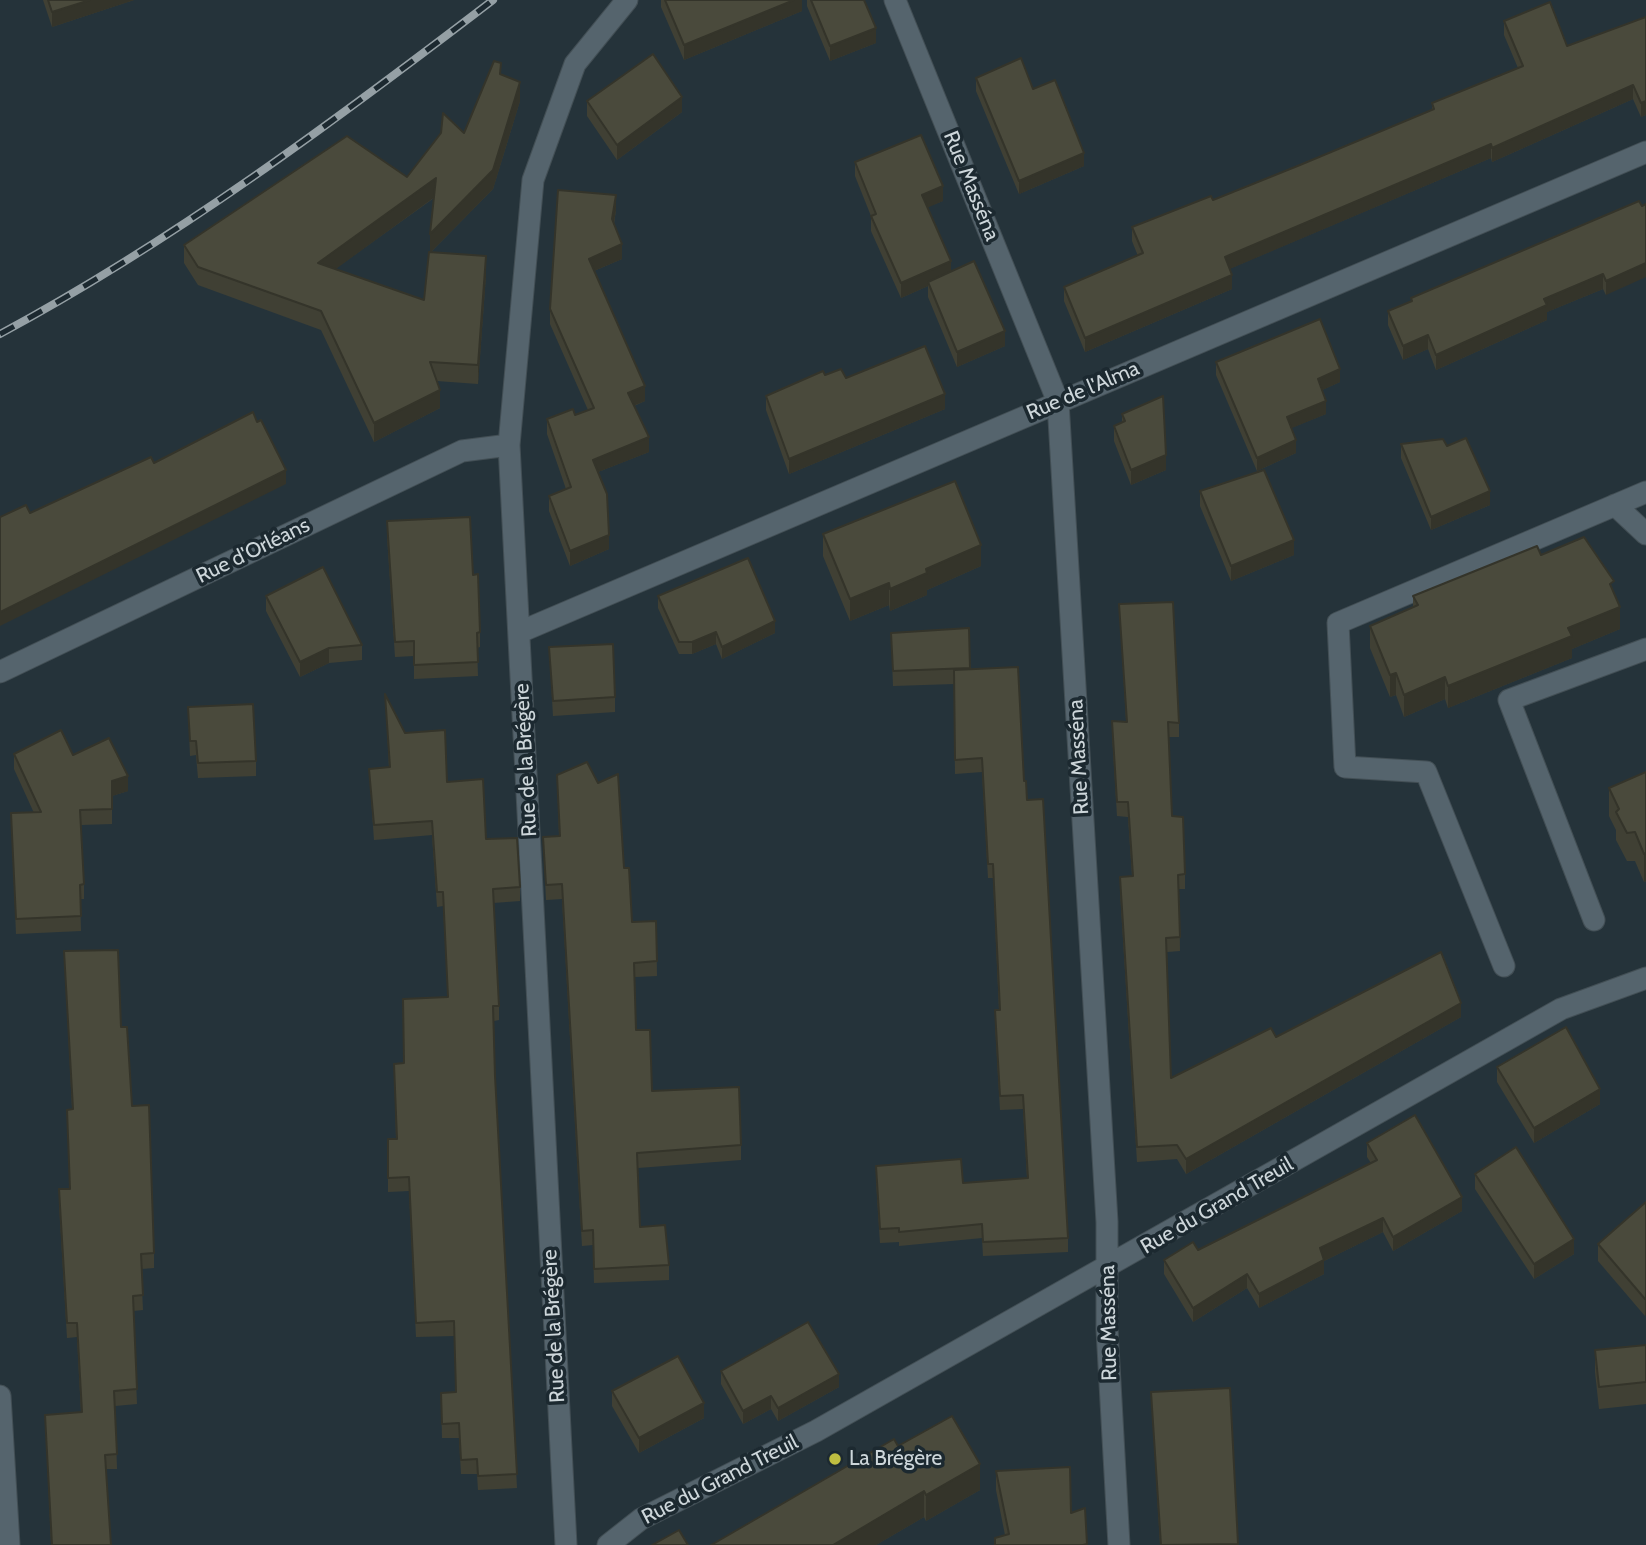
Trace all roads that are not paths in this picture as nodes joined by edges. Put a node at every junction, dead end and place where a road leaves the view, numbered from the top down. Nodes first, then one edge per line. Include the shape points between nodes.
1 (627, 0) edge
2 (895, 0) edge
3 (1646, 152) edge
4 (1058, 402) junction
5 (509, 445) junction
6 (1646, 492) edge
7 (1615, 505) junction
8 (1646, 534) edge
9 (520, 632) junction
10 (1646, 649) edge
11 (0, 672) edge
12 (1594, 920) dead end
13 (1504, 966) dead end
14 (1646, 978) edge
15 (1108, 1268) junction
16 (0, 1396) edge
17 (9, 1545) edge
18 (566, 1545) edge
19 (608, 1545) edge
20 (1119, 1545) edge

1 - 5 street, Rue de la Brégère via 575,64 533,180
2 - 4 street, Rue Masséna
3 - 4 street, Rue de l'Alma
4 - 9 street, Rue de l'Alma
4 - 15 street, Rue Masséna
5 - 9 street, Rue de la Brégère
5 - 11 street, Rue d'Orléans via 462,451
6 - 7 street
7 - 8 street
7 - 13 street via 1338,624 1346,767 1426,772
9 - 18 street, Rue de la Brégère
10 - 12 street via 1509,700
14 - 15 street, Rue du Grand Treuil via 1561,1009
15 - 19 street, Rue du Grand Treuil via 816,1431 642,1519
15 - 20 street, Rue Masséna
16 - 17 street

